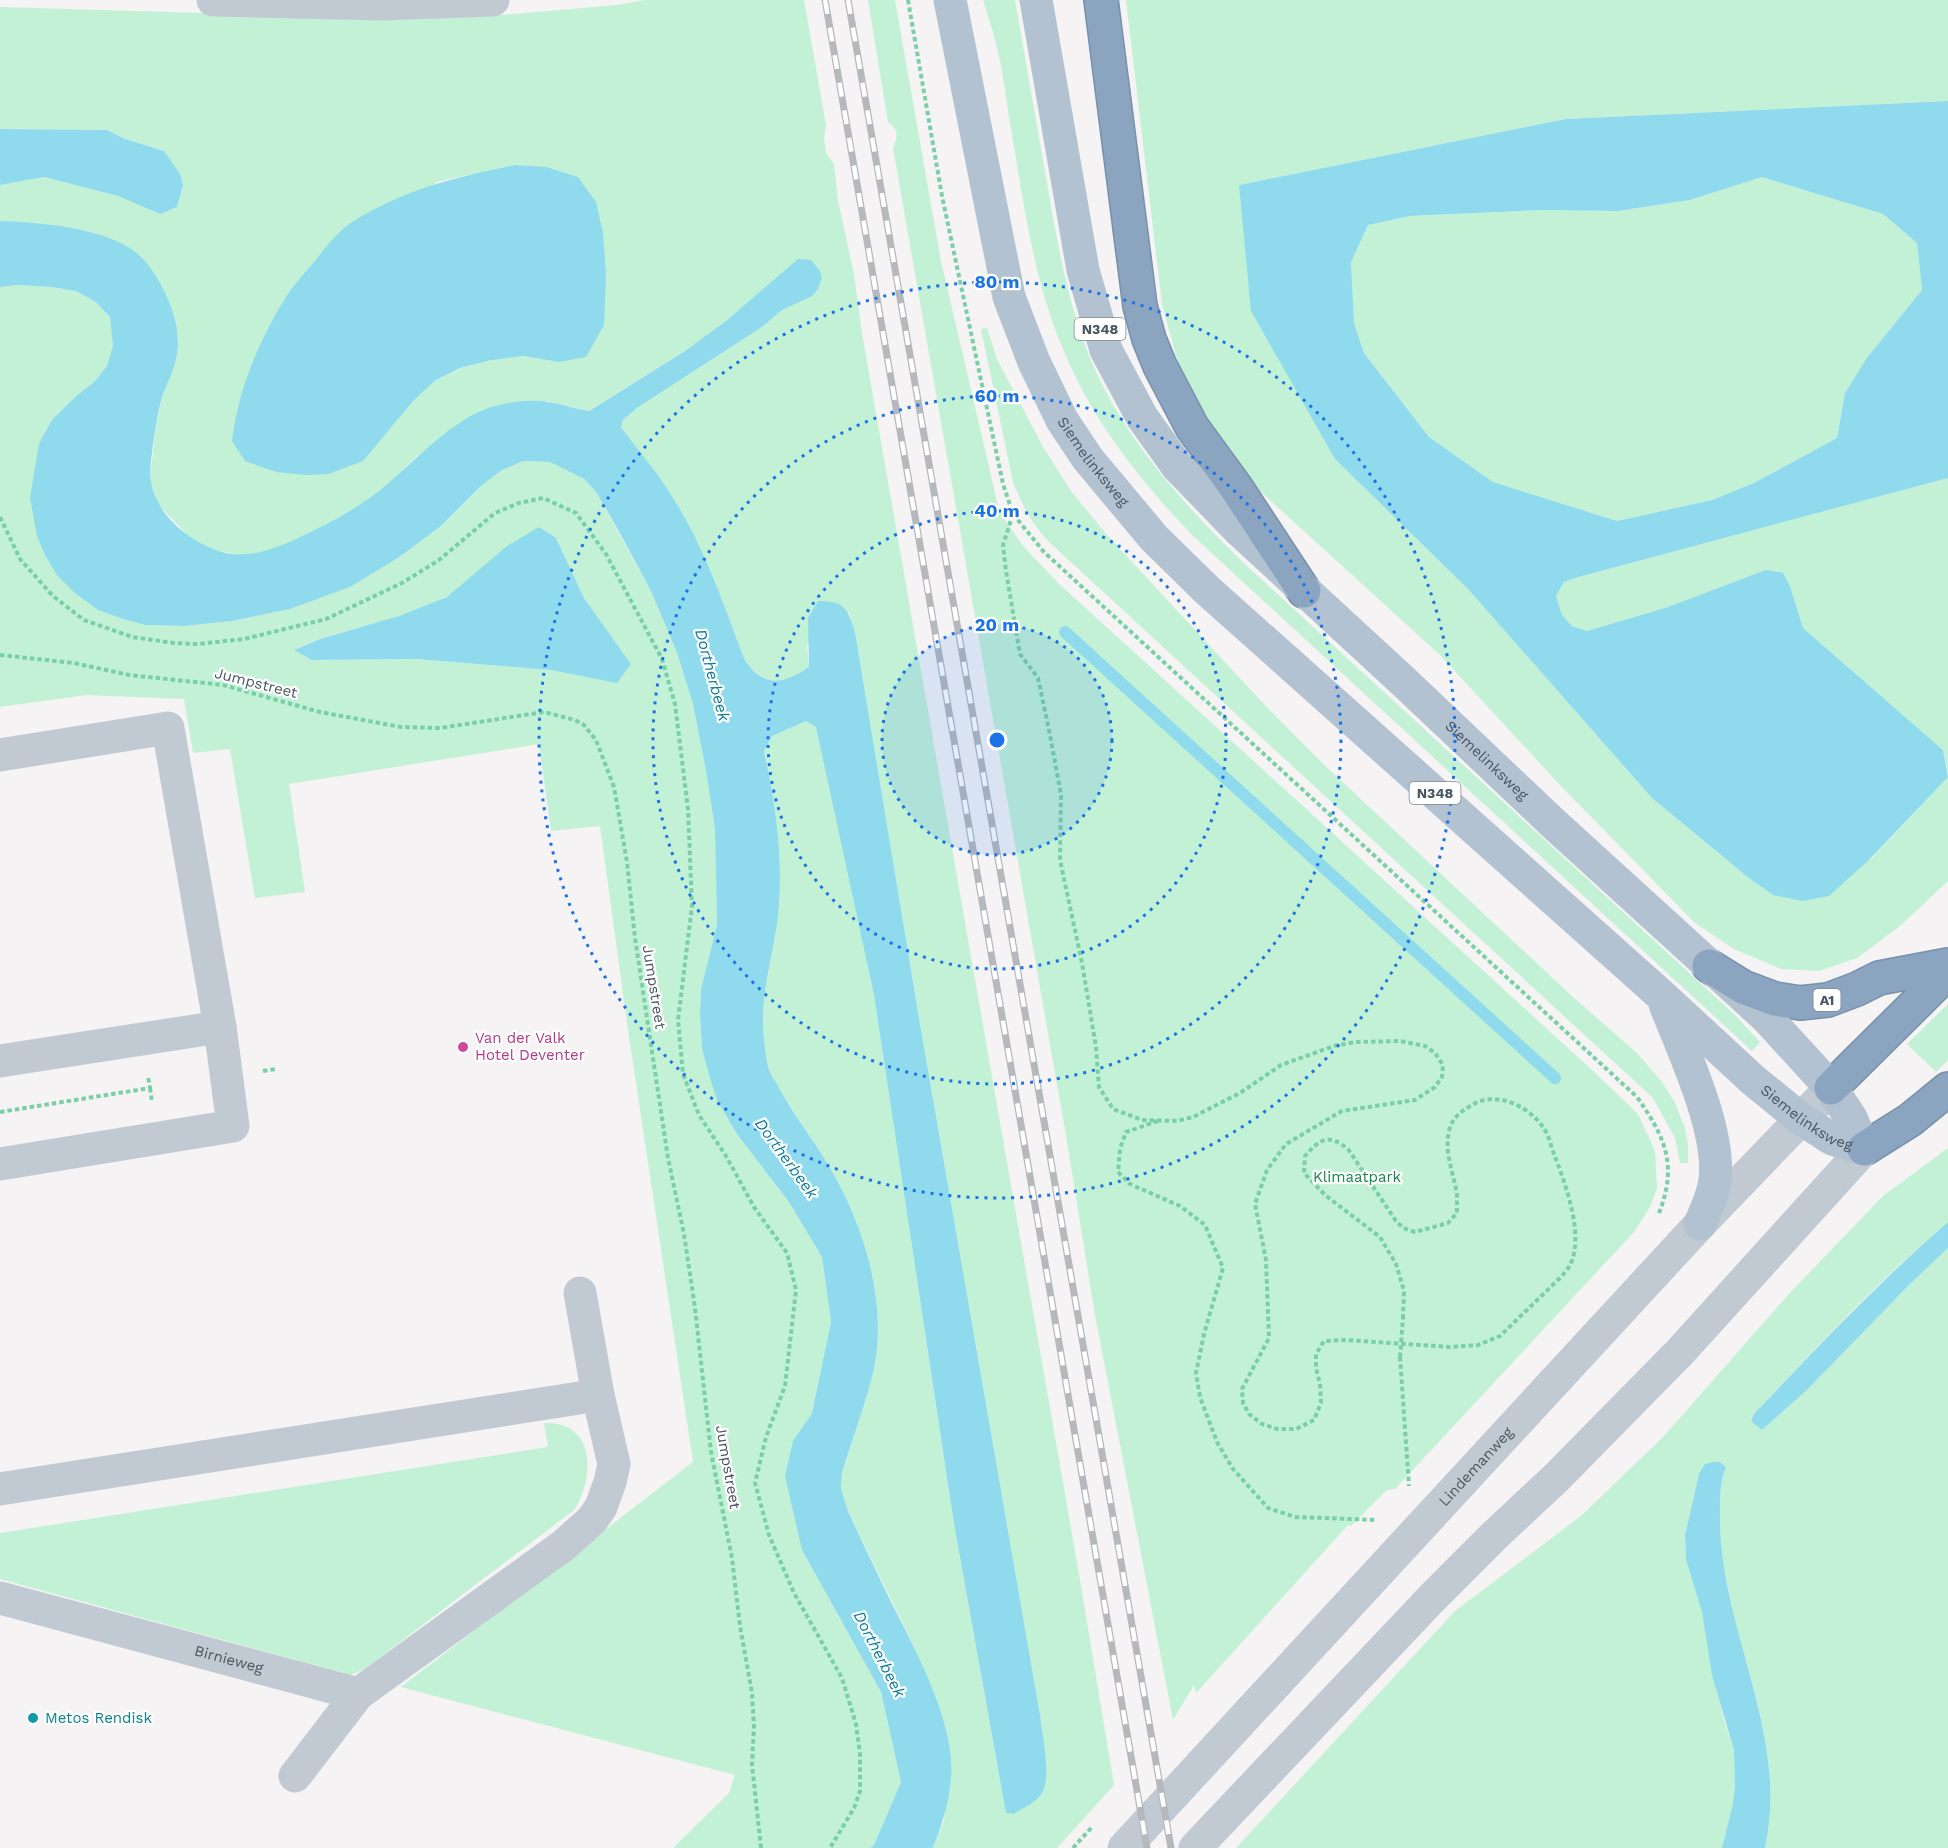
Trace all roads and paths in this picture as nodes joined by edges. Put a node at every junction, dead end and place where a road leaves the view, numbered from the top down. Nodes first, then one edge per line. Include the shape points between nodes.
1 (213, 0) edge
2 (493, 0) edge
3 (908, 0) edge
4 (951, 0) edge
5 (1036, 0) edge
6 (1101, 0) edge
7 (1013, 514) junction
8 (0, 517) edge
9 (1304, 591) junction
10 (0, 655) edge
11 (0, 755) edge
12 (1948, 964) edge
13 (1709, 966) junction
14 (1948, 972) edge
15 (1662, 996) junction
16 (219, 1027) junction
17 (0, 1061) edge
18 (276, 1069) dead end
19 (147, 1070) dead end
20 (226, 1077) junction
21 (1831, 1088) junction
22 (1948, 1089) edge
23 (0, 1112) edge
24 (1801, 1119) junction
25 (1161, 1120) junction
26 (1864, 1149) junction
27 (0, 1164) edge
28 (1654, 1220) dead end
29 (1700, 1224) junction
30 (580, 1293) dead end
31 (598, 1395) junction
32 (1417, 1478) dead end
33 (0, 1489) edge
34 (1377, 1520) dead end
35 (0, 1598) edge
36 (358, 1694) junction
37 (295, 1776) dead end
38 (761, 1848) edge
39 (830, 1848) edge
40 (1124, 1848) edge
41 (1195, 1848) edge

1 - 2 street via 381,4
3 - 7 path via 966,319
4 - 15 main road, Siemelinksweg / N348 via 1009,297 1062,420 1088,459 1155,538 1207,590
5 - 9 main road, Siemelinksweg / N348 via 1083,270 1106,350 1142,417 1177,466
6 - 9 highway, N348 via 1140,306 1149,339 1192,427
7 - 25 path via 1003,545 1006,571 1020,654 1038,678 1062,795 1060,860 1082,963 1099,1087 1113,1109 1142,1120
7 - 28 path via 1052,560 1637,1097 1656,1124 1669,1168 1666,1194
8 - 39 path via 20,559 53,596 84,620 132,637 198,644 244,639 326,619 402,583 439,560 495,513 535,499 543,498 576,513 606,554 662,659 675,704 688,809 692,906 678,1020 683,1074 699,1115 754,1207 787,1253 796,1290 785,1386 766,1437 755,1483 769,1535 794,1593 842,1678 856,1724 860,1791
9 - 13 main road, Siemelinksweg / N348
10 - 38 path, Jumpstreet via 223,685 320,712 401,727 440,728 544,712 575,720 596,740 614,788 667,1148 684,1234 711,1452 752,1693 752,1764
11 - 16 street via 168,728
12 - 13 highway, A1 via 1879,978 1828,1000 1800,1002 1775,999 1743,987
13 - 21 main road, Siemelinksweg / N348 via 1767,1018
14 - 21 highway
15 - 24 main road, Siemelinksweg / N348
15 - 29 main road, N348 via 1706,1112 1713,1146 1715,1179
16 - 17 street
16 - 20 street
18 - 20 path
19 - 23 path via 150,1088
20 - 27 street via 233,1126
21 - 24 street, Lindemanweg
21 - 26 main road, Siemelinksweg / N348 via 1851,1118
22 - 26 highway via 1910,1120
24 - 26 main road, Siemelinksweg / N348 via 1832,1139
24 - 29 street, Lindemanweg
25 - 32 path, bridge via 1193,1117 1240,1093 1281,1065 1334,1046 1400,1041 1425,1046 1443,1065 1436,1087 1415,1100 1342,1111 1286,1144 1267,1170 1256,1204 1266,1260 1269,1338 1242,1389 1243,1403 1250,1414 1277,1429 1296,1429 1314,1420 1320,1403 1316,1354 1324,1341 1345,1340 1449,1347 1478,1345 1500,1336 1562,1276 1570,1266 1575,1234 1567,1187 1546,1132 1535,1118 1500,1099 1478,1101 1460,1112 1452,1122 1448,1144 1457,1213 1449,1223 1415,1232 1396,1221 1348,1149 1338,1141 1317,1143 1305,1156 1304,1173 1325,1195 1380,1237 1395,1264 1404,1292 1403,1318 1401,1358 1410,1487
25 - 34 path via 1126,1132 1118,1172 1130,1184 1180,1206 1205,1225 1223,1268 1196,1372 1200,1397 1217,1442 1233,1468 1268,1508 1295,1517
26 - 41 street via 1680,1352 1432,1598
29 - 40 street, Lindemanweg
30 - 31 street
31 - 33 street
31 - 36 street via 614,1464 601,1507 592,1520 564,1545
35 - 36 street, Birnieweg
36 - 37 street

